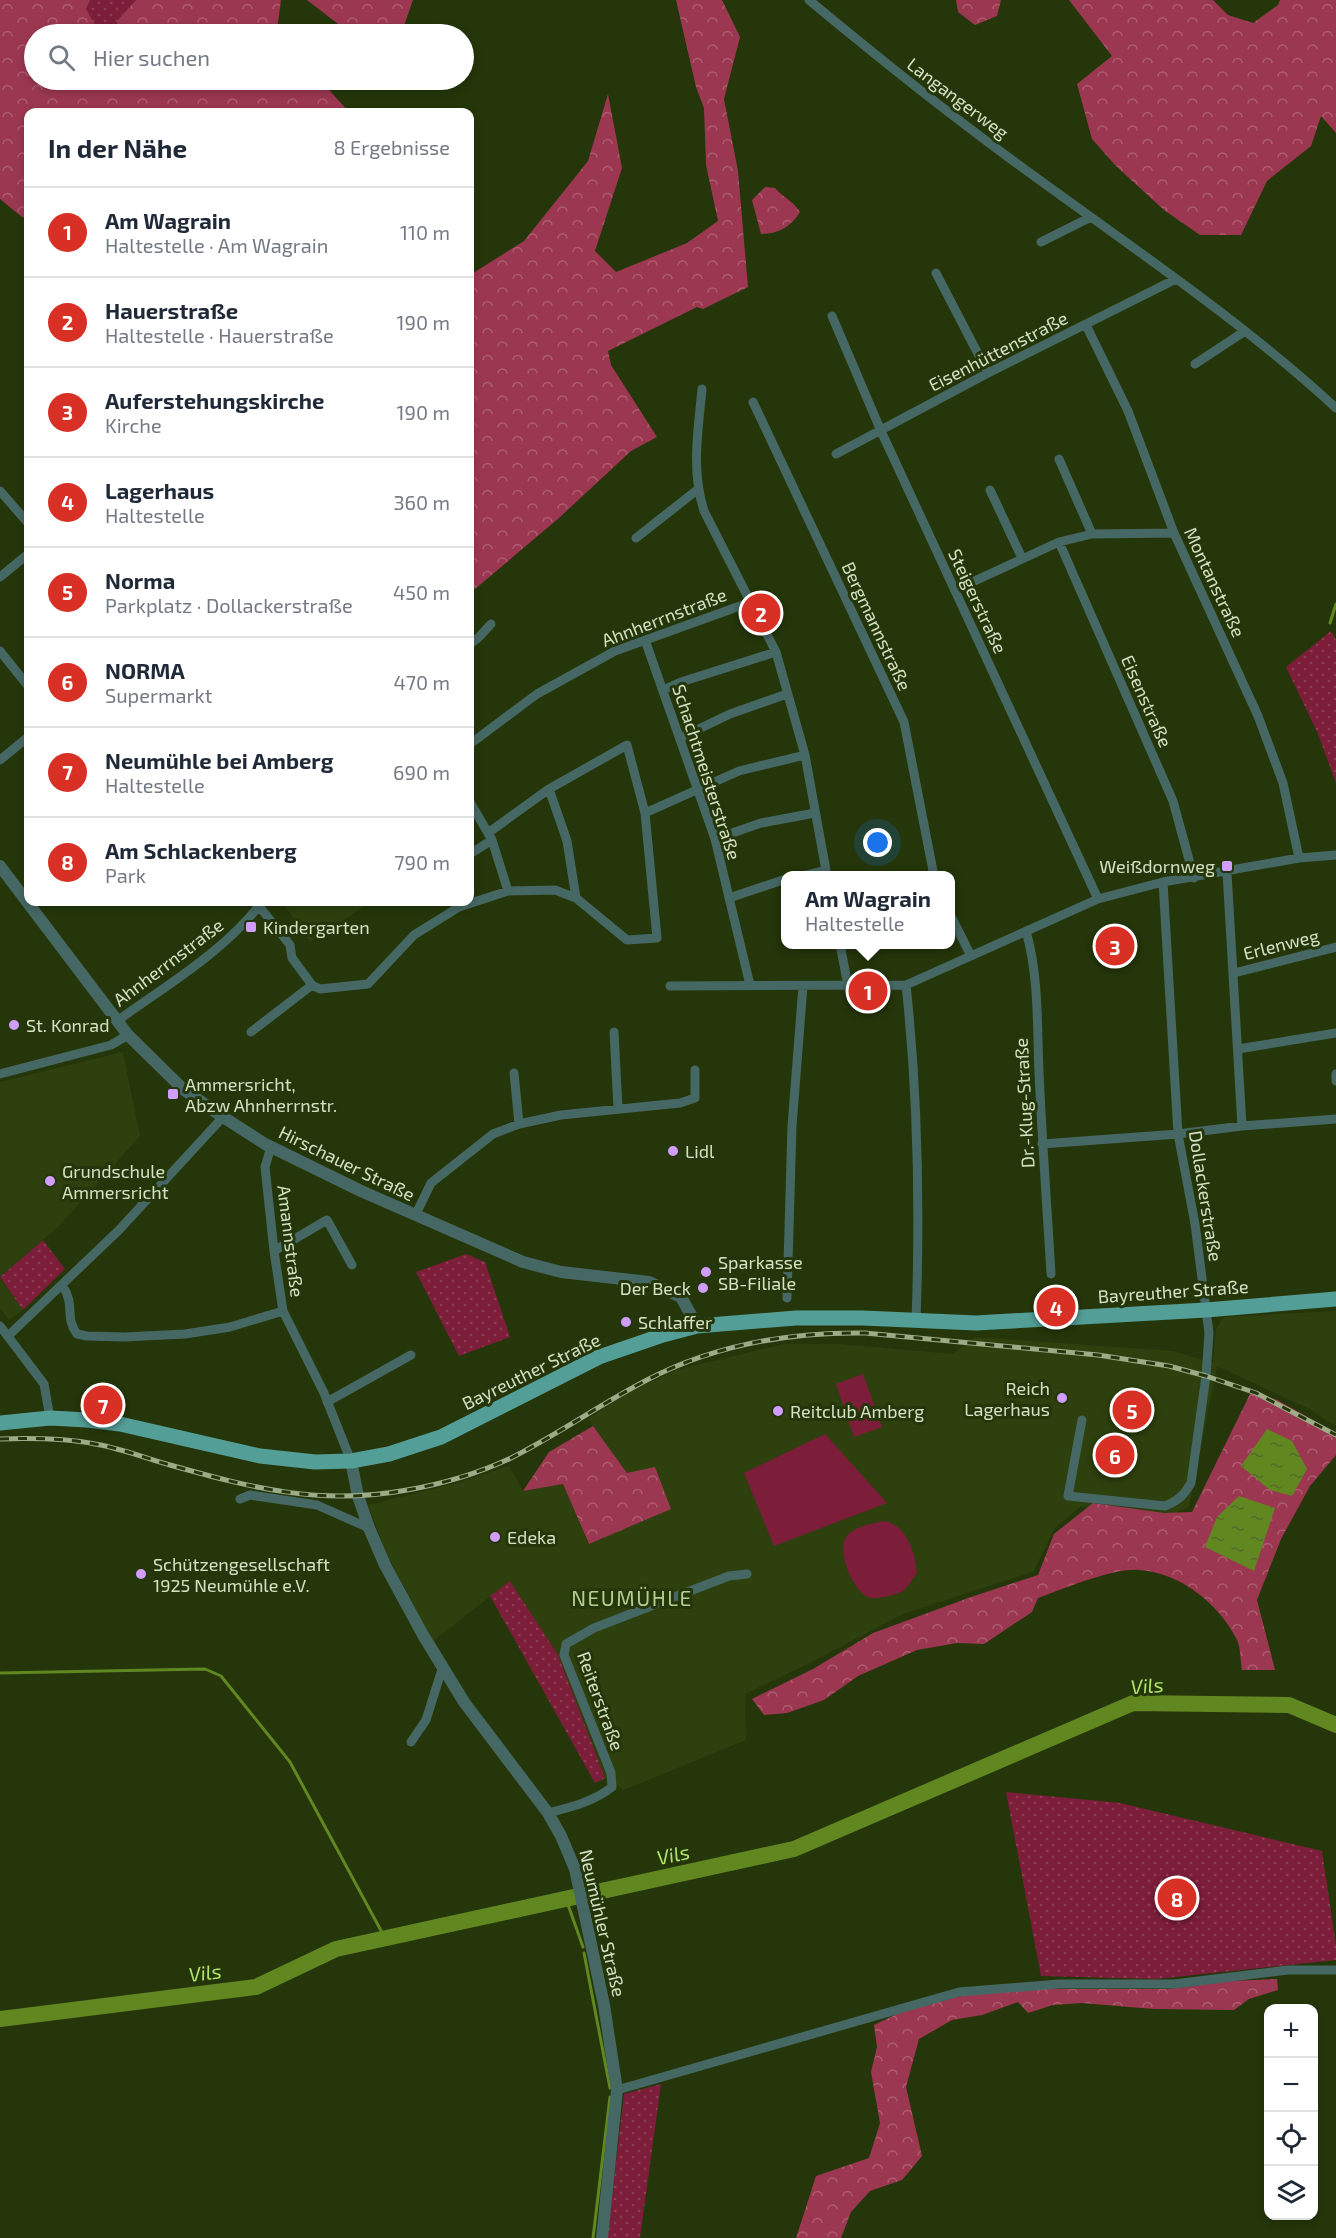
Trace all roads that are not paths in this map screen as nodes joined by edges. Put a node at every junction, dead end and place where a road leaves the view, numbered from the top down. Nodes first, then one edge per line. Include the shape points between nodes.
1 (809, 0) edge
2 (1091, 217) junction
3 (1041, 242) dead end
4 (936, 273) dead end
5 (1176, 279) junction
6 (832, 316) dead end
7 (1086, 325) junction
8 (1245, 331) junction
9 (1195, 364) dead end
10 (988, 373) junction
11 (702, 389) dead end
12 (753, 402) dead end
13 (1336, 408) edge
14 (881, 431) junction
15 (836, 454) dead end
16 (1059, 459) dead end
17 (697, 490) junction
18 (990, 490) dead end
19 (0, 491) edge
20 (24, 518) edge
21 (1174, 533) junction
22 (1092, 534) junction
23 (636, 538) dead end
24 (1059, 542) junction
25 (24, 557) edge
26 (1022, 558) junction
27 (0, 577) edge
28 (955, 590) junction
29 (751, 602) junction
30 (491, 624) dead end
31 (645, 640) junction
32 (474, 641) edge
33 (0, 651) edge
34 (776, 652) junction
35 (24, 681) edge
36 (663, 690) junction
37 (787, 694) junction
38 (680, 738) junction
39 (24, 740) edge
40 (474, 741) edge
41 (805, 755) junction
42 (0, 760) edge
43 (549, 789) junction
44 (698, 789) junction
45 (474, 809) edge
46 (645, 813) junction
47 (815, 813) junction
48 (490, 836) junction
49 (715, 839) junction
50 (474, 850) edge
51 (1336, 855) edge
52 (1299, 858) junction
53 (827, 871) edge
54 (933, 871) edge
55 (2, 873) edge
56 (1227, 873) junction
57 (1194, 878) junction
58 (781, 881) edge
59 (1163, 882) junction
60 (508, 891) junction
61 (576, 898) junction
62 (729, 898) junction
63 (1098, 899) junction
64 (24, 901) edge
65 (474, 902) edge
66 (28, 906) edge
67 (258, 906) edge
68 (261, 906) edge
69 (462, 906) edge
70 (955, 922) edge
71 (1026, 931) junction
72 (1336, 947) edge
73 (841, 949) edge
74 (971, 956) junction
75 (1234, 973) junction
76 (312, 985) junction
77 (750, 985) junction
78 (670, 986) dead end
79 (803, 986) junction
80 (848, 986) junction
81 (906, 986) junction
82 (117, 1021) junction
83 (251, 1032) dead end
84 (614, 1032) dead end
85 (1336, 1033) edge
86 (128, 1035) junction
87 (1238, 1049) junction
88 (695, 1070) dead end
89 (514, 1073) dead end
90 (0, 1074) edge
91 (1336, 1074) edge
92 (1336, 1081) edge
93 (618, 1108) junction
94 (223, 1117) junction
95 (1336, 1119) edge
96 (519, 1124) junction
97 (1242, 1126) junction
98 (1178, 1134) junction
99 (1042, 1144) junction
100 (272, 1147) junction
101 (415, 1216) junction
102 (274, 1251) junction
103 (352, 1265) dead end
104 (1051, 1274) dead end
105 (62, 1285) junction
106 (787, 1298) dead end
107 (1336, 1299) edge
108 (1206, 1310) junction
109 (283, 1311) junction
110 (916, 1321) junction
111 (0, 1326) edge
112 (697, 1326) junction
113 (8, 1336) junction
114 (411, 1355) dead end
115 (327, 1402) junction
116 (50, 1418) junction
117 (1082, 1420) dead end
118 (0, 1423) edge
119 (351, 1461) junction
120 (240, 1499) dead end
121 (369, 1528) junction
122 (747, 1574) dead end
123 (443, 1666) junction
124 (411, 1742) dead end
125 (548, 1813) junction
126 (1336, 1970) edge
127 (617, 2090) junction
128 (602, 2238) edge

1 - 2 street, Langangerweg via 1007,157
2 - 3 street
2 - 5 street, Langangerweg
4 - 10 street
5 - 7 street, Eisenhüttenstraße
5 - 8 street, Langangerweg
6 - 14 street, Steigerstraße
7 - 10 street, Eisenhüttenstraße
7 - 21 street, Montanstraße via 1128,411
8 - 9 street
8 - 13 street, Langangerweg
10 - 14 street, Eisenhüttenstraße
11 - 17 street
12 - 54 street, Bergmannstraße via 904,722
14 - 15 street, Eisenhüttenstraße
14 - 28 street, Steigerstraße
16 - 22 street
17 - 23 street
17 - 29 street
18 - 26 street
19 - 20 street
21 - 22 street
21 - 52 street, Montanstraße via 1258,716 1284,783
22 - 24 street
24 - 26 street
24 - 57 street, Eisenstraße via 1173,801
25 - 27 street
26 - 28 street
28 - 63 street, Steigerstraße
29 - 31 street, Ahnherrnstraße
29 - 34 street
30 - 32 street
31 - 36 street, Schachtmeisterstraße
31 - 40 street, Ahnherrnstraße via 615,651 537,694
33 - 35 street
34 - 36 street
34 - 37 street
36 - 38 street, Schachtmeisterstraße
37 - 38 street via 730,714
37 - 41 street
38 - 44 street, Schachtmeisterstraße
39 - 42 street
41 - 44 street via 739,771
41 - 47 street
43 - 46 street via 627,745
43 - 48 street
43 - 61 street via 567,841
44 - 46 street
44 - 49 street, Schachtmeisterstraße
45 - 48 street
46 - 61 street via 657,938 627,940
47 - 49 street via 761,823
47 - 53 street
48 - 50 street
48 - 60 street
49 - 62 street, Schachtmeisterstraße
51 - 52 street
52 - 56 street
55 - 64 street, Hirschauer Straße
56 - 57 street
56 - 75 street
57 - 59 street
58 - 62 street
59 - 63 street
59 - 98 street, Dollackerstraße
60 - 61 street via 555,890
60 - 65 street
62 - 77 street, Schachtmeisterstraße
63 - 71 street
66 - 82 street, Hirschauer Straße
67 - 82 street, Ahnherrnstraße via 212,952
68 - 76 street via 290,945 292,958
69 - 76 street via 414,935 368,984 320,989
70 - 74 street
71 - 74 street
71 - 99 street, Dr.-Klug-Straße via 1035,978
72 - 75 street, Erlenweg
73 - 80 street
74 - 81 street
75 - 87 street
76 - 83 street
77 - 78 street
77 - 79 street
79 - 80 street
79 - 106 street via 792,1126
80 - 81 street
81 - 110 street via 916,1119
82 - 86 street, Hirschauer Straße
84 - 93 street
85 - 87 street
86 - 90 street via 111,1045
86 - 94 street, Hirschauer Straße via 183,1089
87 - 97 street
88 - 93 street via 695,1098 680,1103
89 - 96 street
91 - 92 street
93 - 96 street
94 - 100 street, Hirschauer Straße
94 - 105 street via 119,1230
95 - 97 street
96 - 101 street via 493,1134 431,1183
97 - 98 street
98 - 99 street
98 - 108 street, Dollackerstraße
99 - 104 street, Dr.-Klug-Straße
100 - 101 street, Hirschauer Straße
100 - 102 street, Amannstraße via 266,1167
101 - 112 street, Hirschauer Straße via 523,1262 561,1272 649,1282 681,1297
102 - 103 street via 327,1220
102 - 109 street, Amannstraße
105 - 109 street via 69,1295 72,1328 87,1336 185,1334 230,1327
105 - 113 street
107 - 108 main road, Bayreuther Straße
108 - 110 main road, Bayreuther Straße via 976,1323
108 - 117 street, Dollackerstraße via 1206,1376 1191,1483 1183,1496 1165,1506 1151,1506 1068,1496
109 - 115 street, Amannstraße
110 - 112 main road, Bayreuther Straße via 796,1318
111 - 113 street
112 - 119 main road, Bayreuther Straße via 599,1357 441,1437 390,1454
113 - 116 street via 44,1384
114 - 115 street
115 - 119 street, Amannstraße
116 - 118 main road, Bayreuther Straße
116 - 119 main road, Bayreuther Straße via 120,1424 260,1456
119 - 121 street, Neumühler Straße
120 - 121 street via 250,1495 317,1505
121 - 123 street, Neumühler Straße
122 - 125 street, Reiterstraße via 729,1576 594,1628 566,1644 564,1655 612,1787 600,1796
123 - 124 street via 426,1720
123 - 125 street, Neumühler Straße via 464,1702
125 - 127 street, Neumühler Straße via 575,1869 604,2005
126 - 127 street via 1288,1970 1174,1984 1059,1984 959,1992
127 - 128 street, Neumühler Straße

